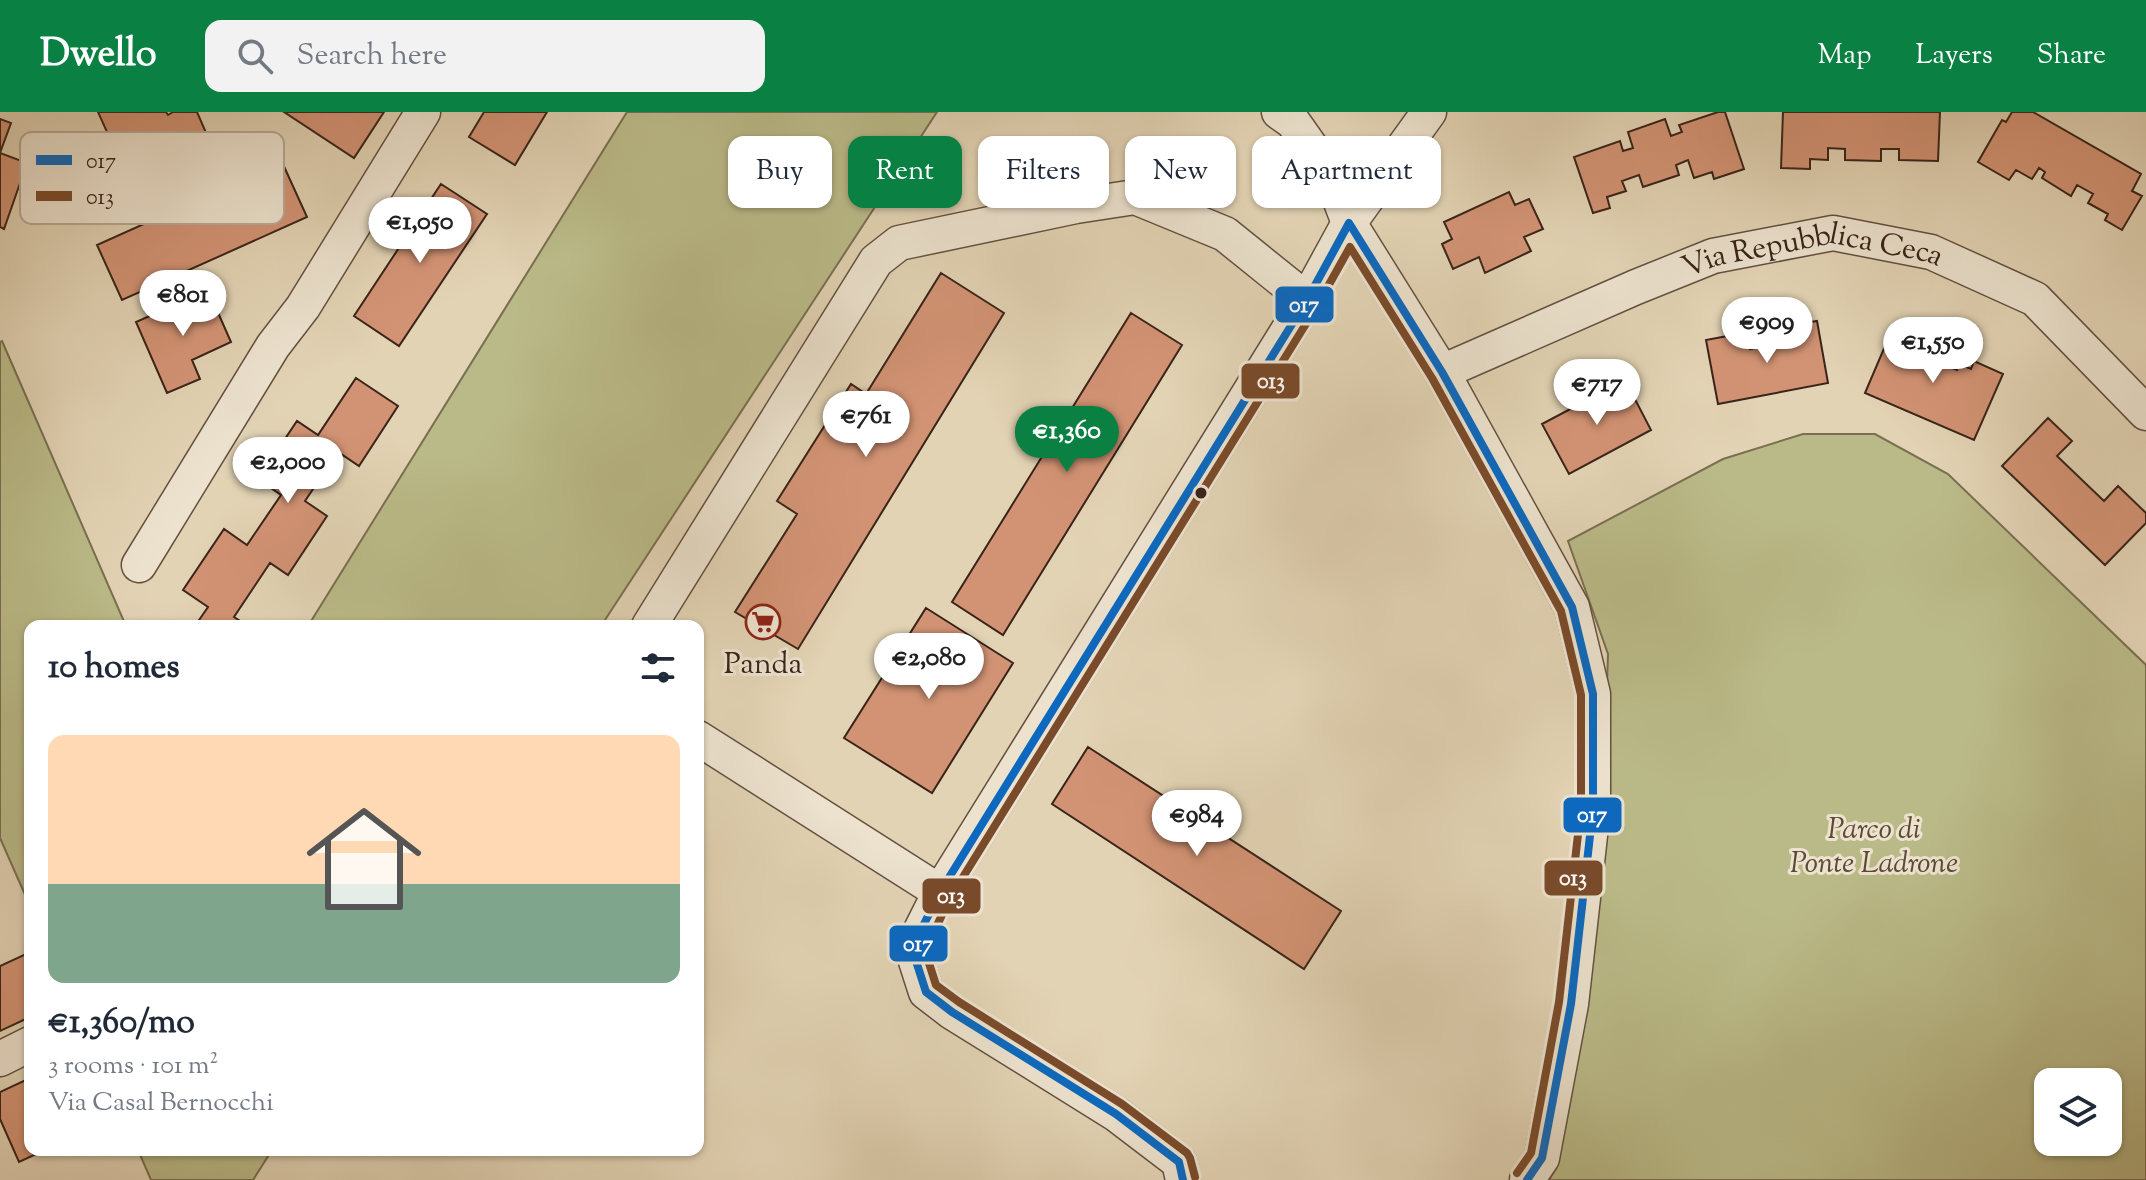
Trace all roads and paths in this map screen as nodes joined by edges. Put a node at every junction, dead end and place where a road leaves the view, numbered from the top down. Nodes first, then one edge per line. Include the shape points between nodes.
1 (423, 112) edge
2 (1279, 112) edge
3 (1429, 112) edge
4 (1349, 223) junction
5 (1307, 300) junction
6 (1442, 372) junction
7 (2146, 413) edge
8 (139, 565) dead end
9 (653, 620) edge
10 (704, 742) edge
11 (940, 892) junction
12 (24, 1047) edge
13 (0, 1059) edge
14 (1183, 1180) edge
15 (1527, 1180) edge

1 - 8 street
2 - 4 street via 1293,122 1331,176
3 - 4 street
4 - 5 street
4 - 6 street
5 - 9 street via 1225,234 1135,197 899,243 876,261
5 - 11 street
6 - 7 street, Via Repubblica Ceca via 1713,256 1833,233 1931,252 2035,299
6 - 15 street via 1572,607 1593,694 1593,809 1571,1004 1542,1158
10 - 11 street
11 - 14 street via 920,932 916,961 926,992 1116,1114 1179,1162
12 - 13 street

